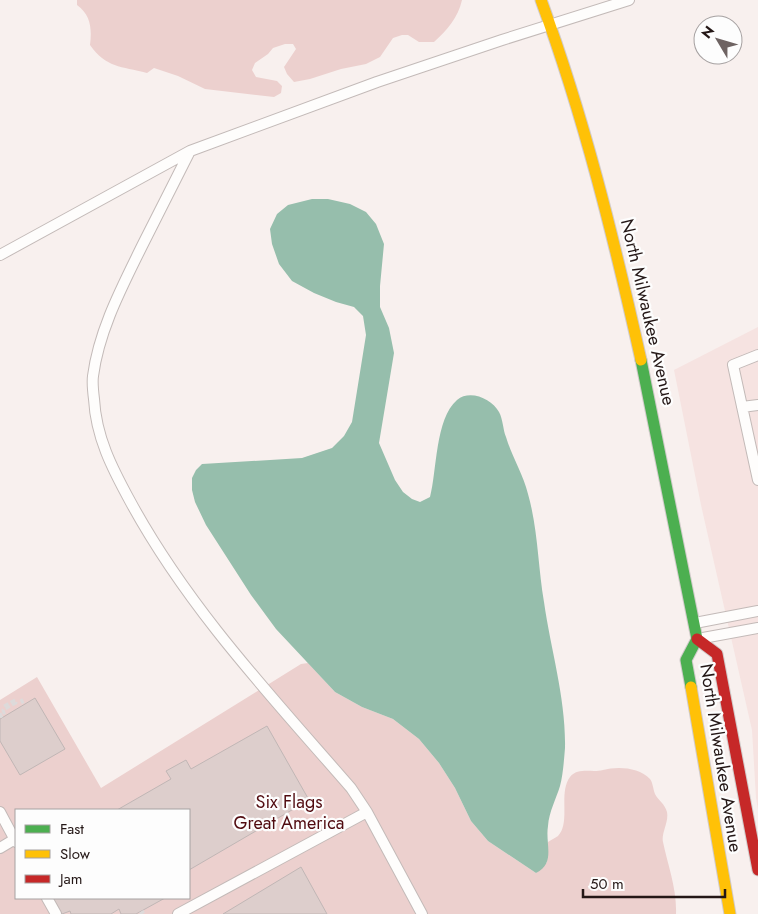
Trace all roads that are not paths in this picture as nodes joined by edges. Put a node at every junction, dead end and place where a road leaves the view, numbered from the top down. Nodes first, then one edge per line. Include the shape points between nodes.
1 (541, 0) edge
2 (629, 0) edge
3 (551, 25) junction
4 (190, 151) junction
5 (0, 255) edge
6 (758, 355) edge
7 (758, 405) edge
8 (742, 407) junction
9 (756, 460) edge
10 (758, 480) edge
11 (758, 611) edge
12 (695, 624) junction
13 (758, 628) edge
14 (698, 639) junction
15 (0, 812) edge
16 (367, 812) junction
17 (15, 838) edge
18 (15, 840) edge
19 (0, 848) edge
20 (758, 870) edge
21 (48, 899) edge
22 (56, 914) edge
23 (178, 914) edge
24 (422, 914) edge
25 (730, 914) edge

1 - 3 main road, North Milwaukee Avenue
2 - 3 lane
3 - 4 lane via 377,82
3 - 12 main road, North Milwaukee Avenue via 601,191 634,323
4 - 5 lane
4 - 16 lane via 124,282 96,355 93,379 95,415 102,445 112,469 162,556 225,642 352,788
6 - 8 lane via 734,365
7 - 8 lane
8 - 9 lane
9 - 10 lane
11 - 12 lane
12 - 14 main road, North Milwaukee Avenue
13 - 14 lane
14 - 20 main road, North Milwaukee Avenue via 717,654
14 - 25 main road, North Milwaukee Avenue via 686,660
15 - 17 lane
16 - 23 lane
16 - 24 lane
18 - 19 lane
21 - 22 lane

